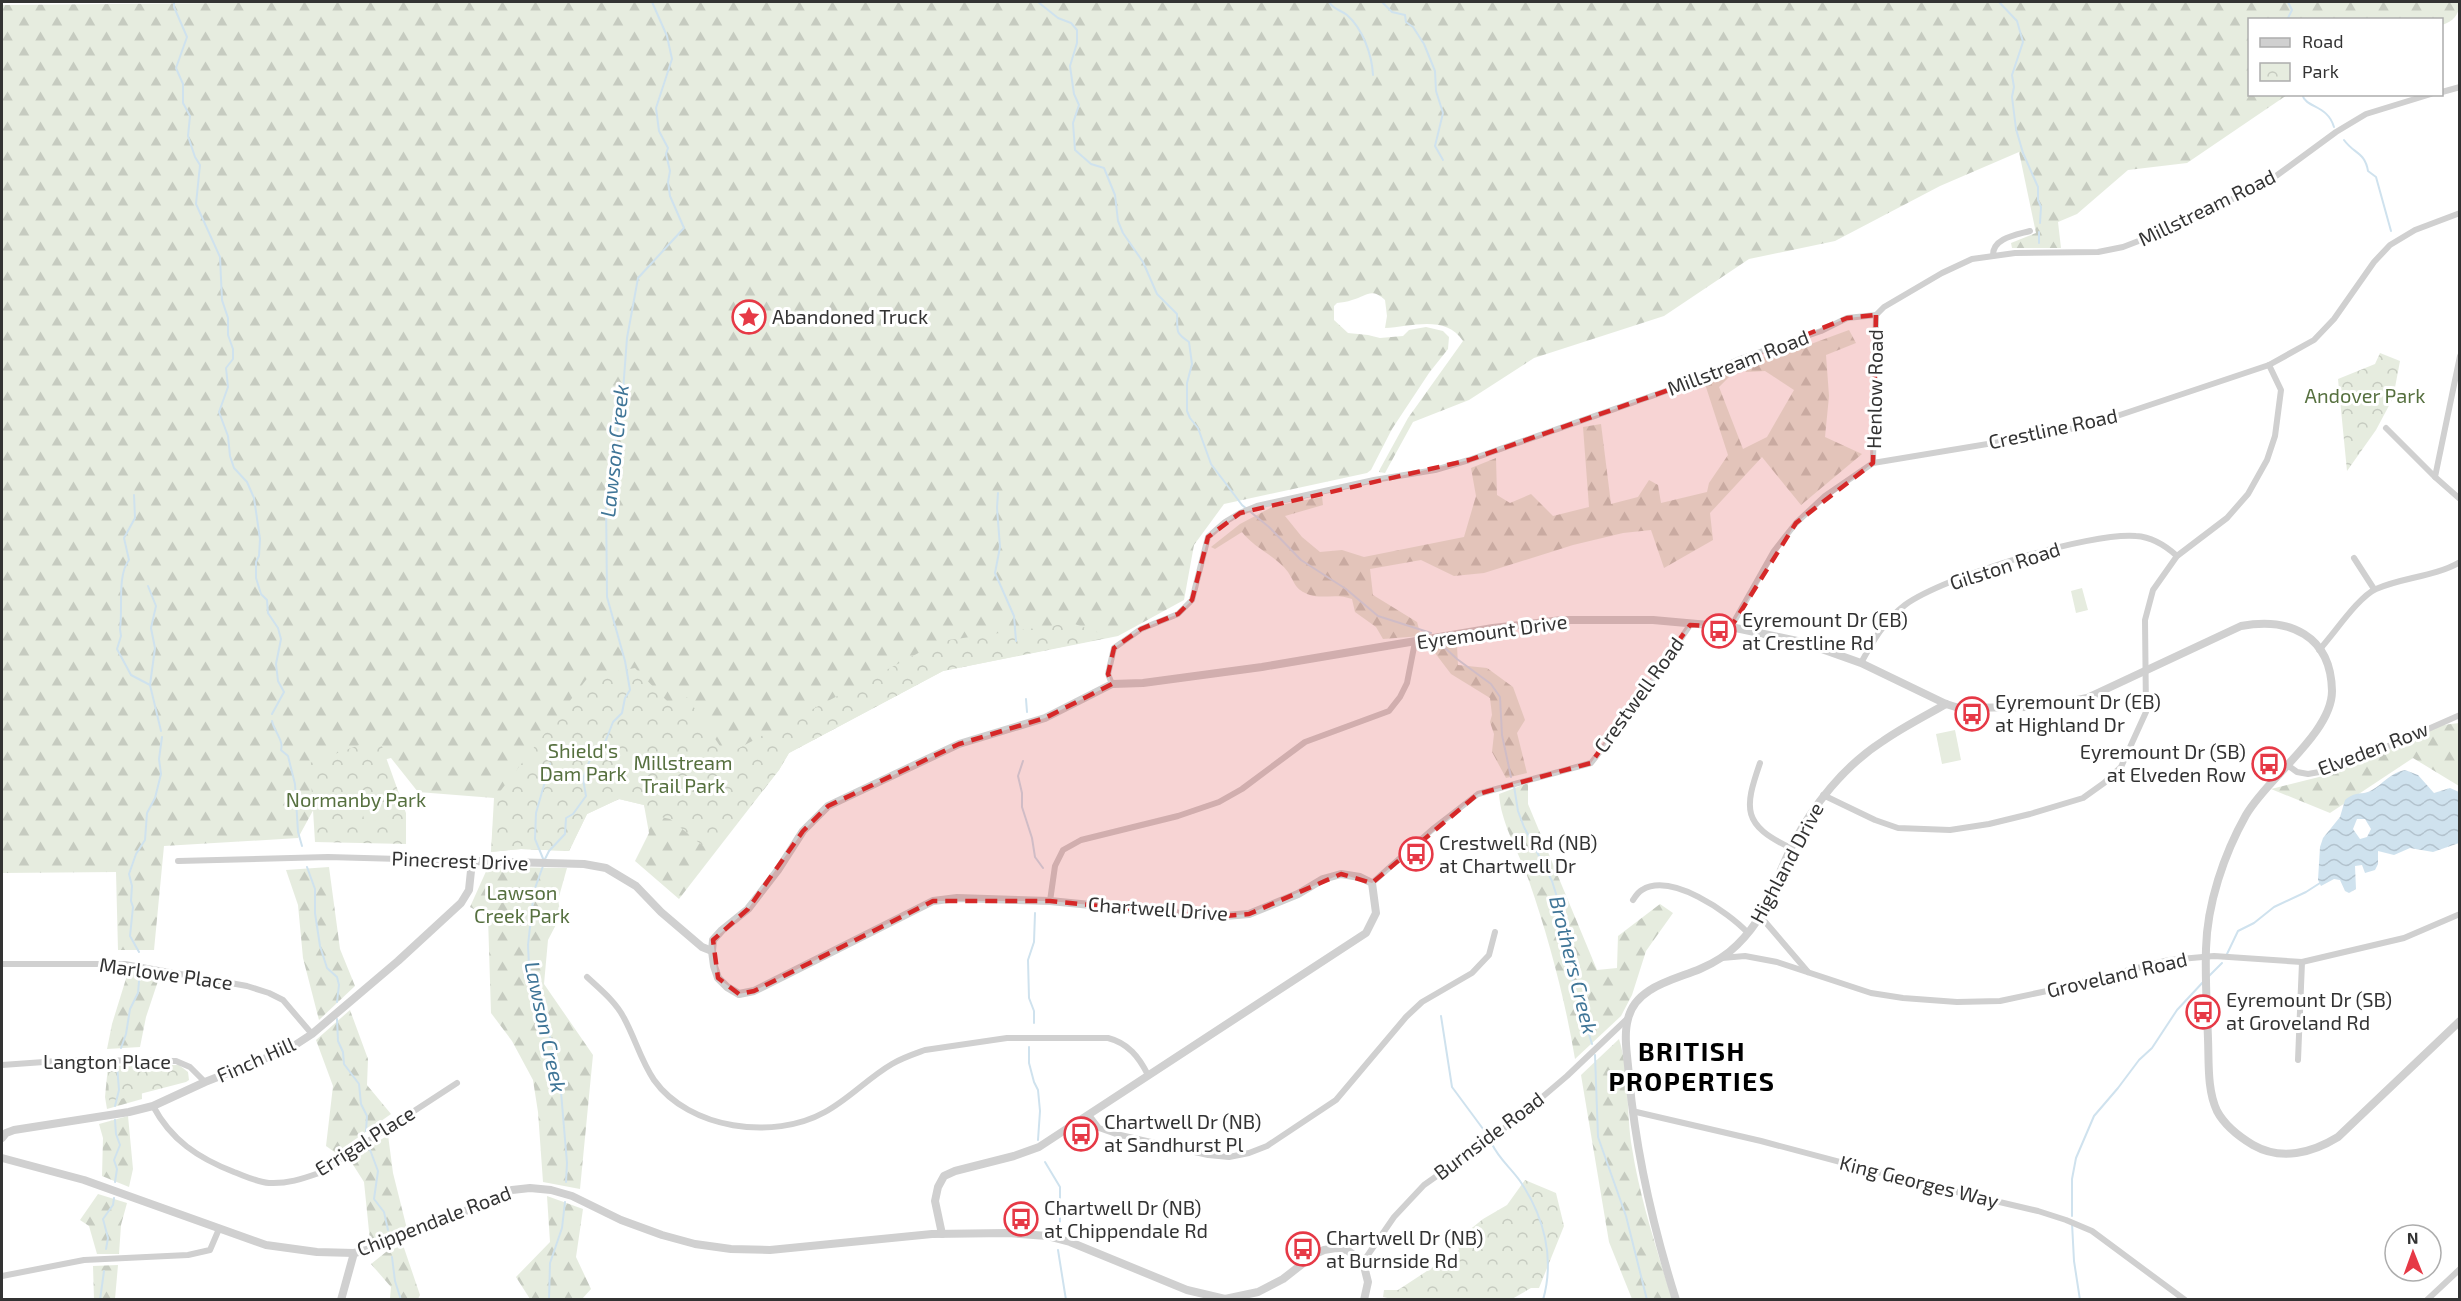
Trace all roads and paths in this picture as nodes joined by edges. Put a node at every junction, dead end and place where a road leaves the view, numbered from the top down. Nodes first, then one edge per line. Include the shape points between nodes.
1 (2460, 87) edge
2 (2443, 92) edge
3 (2424, 96) edge
4 (2460, 213) edge
5 (2030, 231) dead end
6 (1993, 255) junction
7 (1876, 315) junction
8 (2460, 356) edge
9 (2269, 365) junction
10 (2386, 428) dead end
11 (1873, 463) junction
12 (2435, 477) junction
13 (2460, 499) edge
14 (2177, 556) junction
15 (2354, 558) dead end
16 (2460, 562) edge
17 (2374, 589) junction
18 (1690, 625) junction
19 (1731, 627) junction
20 (1415, 642) junction
21 (2319, 650) junction
22 (1861, 663) junction
23 (2145, 671) junction
24 (1112, 684) junction
25 (1946, 704) junction
26 (2460, 715) edge
27 (1760, 763) dead end
28 (2286, 764) junction
29 (1823, 795) junction
30 (1791, 848) junction
31 (178, 861) dead end
32 (472, 861) junction
33 (1372, 883) junction
34 (1633, 900) dead end
35 (1050, 901) junction
36 (2460, 914) edge
37 (1761, 917) junction
38 (1495, 932) dead end
39 (1748, 933) junction
40 (712, 951) junction
41 (2206, 956) junction
42 (1722, 958) junction
43 (2302, 962) junction
44 (2, 964) edge
45 (1808, 973) junction
46 (587, 977) dead end
47 (1627, 1019) junction
48 (2460, 1021) edge
49 (312, 1034) junction
50 (2298, 1060) dead end
51 (2, 1065) edge
52 (1148, 1075) junction
53 (205, 1082) junction
54 (457, 1083) dead end
55 (153, 1106) junction
56 (1632, 1111) junction
57 (1089, 1115) junction
58 (2, 1138) edge
59 (2, 1158) edge
60 (219, 1229) junction
61 (942, 1233) junction
62 (354, 1253) junction
63 (1363, 1262) junction
64 (2460, 1269) edge
65 (2, 1276) edge
66 (341, 1299) edge
67 (1364, 1299) edge
68 (1676, 1299) edge
69 (2185, 1299) edge
70 (2427, 1299) edge

1 - 2 street
3 - 6 street, Millstream Road via 2366,114 2248,192 2123,247 2087,253
4 - 9 street, Crestline Road via 2415,230 2390,245 2314,340
5 - 6 street via 1998,242
6 - 7 street, Millstream Road via 1951,268
7 - 11 street, Henlow Road
7 - 24 street, Millstream Road via 1847,318 1683,385 1469,460 1240,513 1208,537 1192,600 1178,614 1141,629 1114,648 1108,675
8 - 12 street
9 - 11 street, Crestline Road via 2093,424
9 - 14 street via 2281,390 2275,436 2267,460 2248,494 2227,518
10 - 12 street
11 - 19 street, Crestline Road via 1825,496 1796,523 1774,551
12 - 13 street
14 - 22 street, Gilston Road via 2154,540 2120,535 2059,547 1985,569 1905,605 1882,627
14 - 23 street via 2148,604
15 - 17 street
16 - 17 street
17 - 21 street
18 - 19 street, Eyremount Drive
18 - 20 street, Eyremount Drive via 1653,620 1562,620
18 - 33 street, Crestwell Road via 1591,763 1478,794
19 - 22 street, Eyremount Drive via 1802,642
20 - 24 street, Eyremount Drive via 1262,667
20 - 35 street via 1407,683 1389,711 1305,742 1219,802 1081,840 1063,850 1055,866
21 - 23 street, Eyremount Drive via 2313,640 2287,625 2262,622 2218,635
21 - 28 street, Eyremount Drive via 2330,677 2330,709
22 - 25 street, Eyremount Drive
23 - 25 street, Eyremount Drive via 2087,698 2059,704 1994,709
23 - 29 street via 2146,712 2140,730 2121,767 2083,798 1989,824 1924,830 1898,828
24 - 40 street via 1045,718 959,744 828,806 803,831 748,909 713,940
25 - 29 street, Highland Drive via 1883,741
26 - 28 street, Elveden Row via 2325,771 2308,774
27 - 30 street via 1749,798 1750,812 1759,827
28 - 41 street, Eyremount Drive via 2247,813 2238,831 2217,886
29 - 30 street, Highland Drive
30 - 37 street, Highland Drive
31 - 32 street, Pinecrest Drive via 328,857
32 - 40 street, Pinecrest Drive via 606,868 636,886 661,912
32 - 49 street, Finch Hill via 469,890 461,903
33 - 35 street, Chartwell Drive via 1341,874 1249,914 1213,917
33 - 52 street via 1376,913 1366,933
34 - 39 street via 1641,890 1658,884 1681,890 1712,904
35 - 40 street, Chartwell Drive via 933,901 754,991 739,994 718,978
36 - 43 street, Groveland Road via 2404,938
37 - 39 street, Highland Drive
37 - 45 street
38 - 57 street via 1489,955 1472,973 1422,1002 1336,1100 1267,1146 1229,1157 1208,1155 1116,1134 1099,1128
39 - 42 street, Highland Drive
41 - 43 street, Groveland Road
41 - 45 street, Groveland Road via 2169,960 2000,1000 1956,1002 1870,993
41 - 48 street, Eyremount Drive via 2210,1086 2217,1110 2237,1136 2270,1152 2303,1153 2338,1137
42 - 45 street, Groveland Road via 1760,958
42 - 47 street, Highland Drive via 1654,987 1632,1007
43 - 50 street
44 - 49 street, Marlowe Place via 125,964 248,986 283,1000
46 - 52 street via 624,1016 653,1079 667,1095 688,1111 740,1125 789,1125 808,1120 892,1064 914,1054 1007,1038 1119,1041 1131,1049
47 - 56 street
47 - 63 street, Burnside Road via 1513,1122 1424,1185 1394,1217
49 - 53 street, Finch Hill via 289,1049
51 - 53 street, Langton Place via 176,1060
52 - 57 street
53 - 55 street, Finch Hill
54 - 55 street, Errigal Place via 319,1173 279,1183 257,1181 190,1151 165,1126
55 - 58 street, Finch Hill via 14,1130
56 - 68 street via 1638,1157
56 - 69 street, King Georges Way via 2057,1217 2092,1231
57 - 61 street via 1039,1147 944,1176 935,1201
59 - 60 street, Chippendale Road via 84,1179
60 - 62 street, Chippendale Road via 287,1249
60 - 65 street via 210,1250 188,1255 84,1260
61 - 62 street, Chippendale Road via 770,1250 731,1249 662,1235 572,1196 530,1188 512,1190 441,1222
61 - 63 street via 1047,1236 1187,1290 1225,1299 1258,1292 1324,1250 1347,1250
62 - 66 street
63 - 67 street via 1368,1282
64 - 70 street

